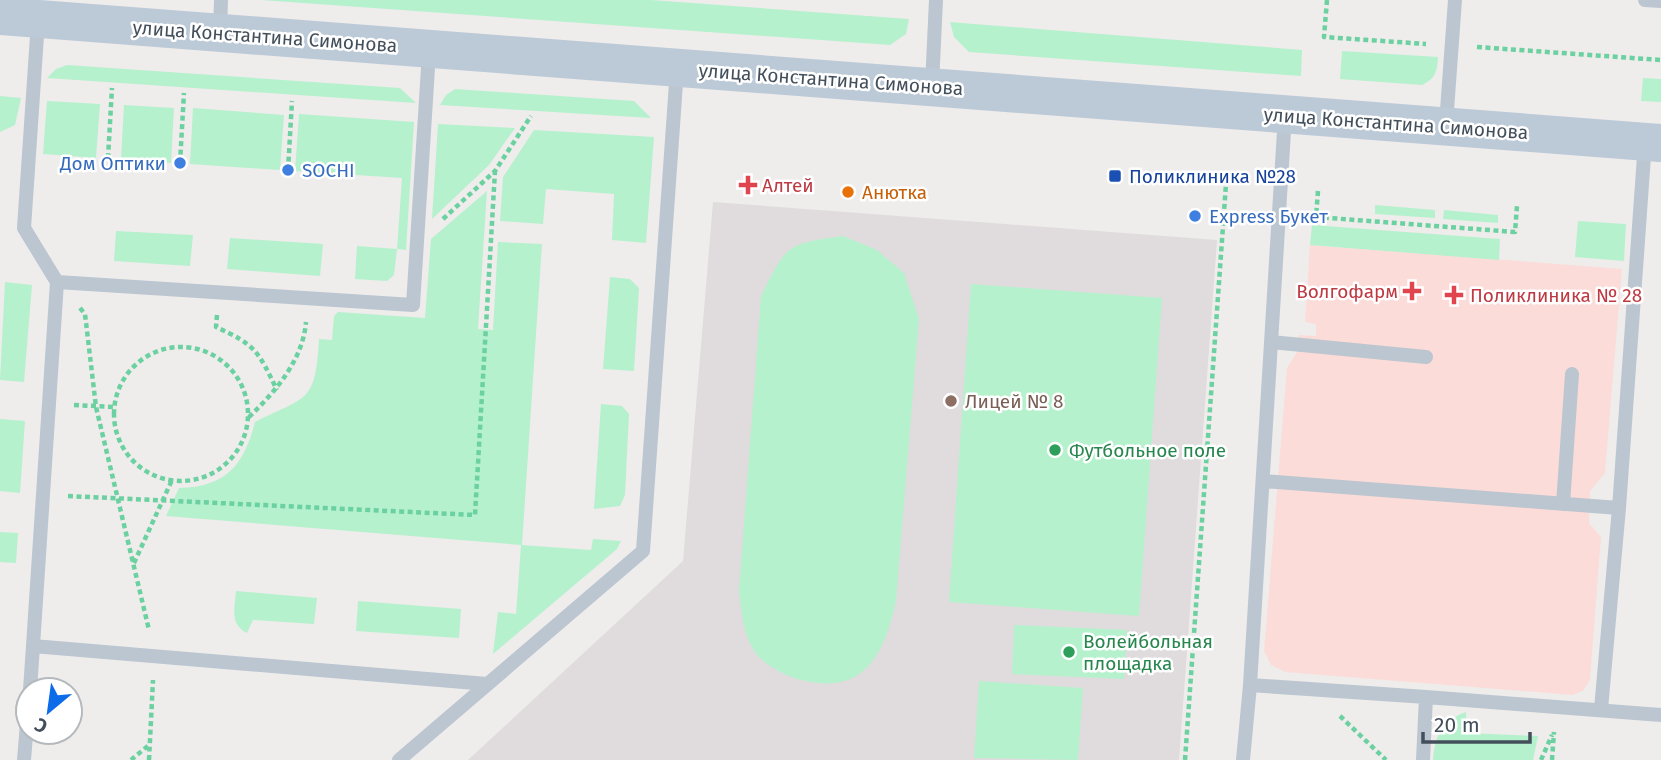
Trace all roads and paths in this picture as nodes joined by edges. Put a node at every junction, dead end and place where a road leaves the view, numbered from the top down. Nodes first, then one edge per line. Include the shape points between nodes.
1 (936, 0) edge
2 (1327, 0) edge
3 (1455, 0) edge
4 (1645, 0) edge
5 (1661, 1) edge
6 (39, 10) edge
7 (0, 16) edge
8 (220, 16) edge
9 (1452, 46) junction
10 (429, 49) junction
11 (1661, 60) edge
12 (677, 67) junction
13 (932, 87) junction
14 (112, 88) dead end
15 (184, 93) dead end
16 (292, 101) dead end
17 (1285, 114) junction
18 (531, 116) dead end
19 (1446, 126) junction
20 (1653, 142) edge
21 (108, 158) dead end
22 (180, 163) dead end
23 (288, 170) dead end
24 (495, 171) junction
25 (1226, 184) dead end
26 (1318, 191) dead end
27 (1517, 206) dead end
28 (417, 243) junction
29 (57, 282) junction
30 (218, 292) junction
31 (307, 298) junction
32 (1271, 342) junction
33 (1426, 357) dead end
34 (1572, 374) dead end
35 (277, 391) junction
36 (96, 407) junction
37 (114, 407) junction
38 (248, 418) junction
39 (172, 480) junction
40 (1263, 481) junction
41 (42, 494) junction
42 (117, 499) junction
43 (163, 499) junction
44 (1563, 504) junction
45 (1619, 508) junction
46 (133, 564) junction
47 (33, 646) junction
48 (155, 656) junction
49 (31, 676) edge
50 (487, 684) junction
51 (1250, 685) junction
52 (1311, 689) junction
53 (1426, 697) junction
54 (1601, 709) junction
55 (1661, 715) edge
56 (1554, 731) dead end
57 (150, 745) junction
58 (131, 760) edge
59 (149, 760) edge
60 (399, 760) edge
61 (1185, 760) edge
62 (1242, 760) edge
63 (1386, 760) edge
64 (1423, 760) edge
65 (1541, 760) edge

1 - 13 lane
2 - 9 path via 1325,37
3 - 9 lane
4 - 5 lane
6 - 7 main road, улица Константина Симонова
6 - 8 main road, улица Константина Симонова
6 - 29 lane via 24,228
8 - 10 main road, улица Константина Симонова
9 - 11 path
9 - 19 lane
10 - 12 main road, улица Константина Симонова
10 - 28 lane
12 - 13 main road, улица Константина Симонова
12 - 50 lane via 643,551
13 - 17 main road, улица Константина Симонова
14 - 21 path
15 - 22 path
16 - 23 path
17 - 19 main road, улица Константина Симонова
17 - 32 lane
18 - 24 path
19 - 20 main road, улица Константина Симонова
20 - 45 lane
24 - 28 path
24 - 43 path via 475,515
25 - 61 path
26 - 27 path via 1316,218 1516,232
28 - 31 lane via 413,305
29 - 30 lane
29 - 36 path via 85,314
29 - 41 lane
30 - 31 lane
30 - 35 path via 216,327 255,349
31 - 35 path via 305,338
32 - 33 lane
32 - 40 lane
34 - 44 lane
35 - 38 path
36 - 37 path
36 - 42 path
37 - 38 path via 125,376 140,360 181,346 222,360 237,376 246,396
37 - 39 path via 116,433 124,451 137,465
38 - 39 path via 232,458 194,480
39 - 43 path
40 - 44 lane
40 - 51 lane
41 - 42 path
41 - 47 lane
42 - 43 path
42 - 46 path
43 - 46 path
44 - 45 lane
45 - 54 lane
46 - 48 path
47 - 48 lane
47 - 49 lane
48 - 50 lane
48 - 57 path
50 - 60 lane
51 - 52 lane
51 - 62 lane
52 - 53 lane
52 - 63 path
53 - 54 lane
53 - 64 lane
54 - 55 lane
56 - 65 path
57 - 58 path
57 - 59 path

